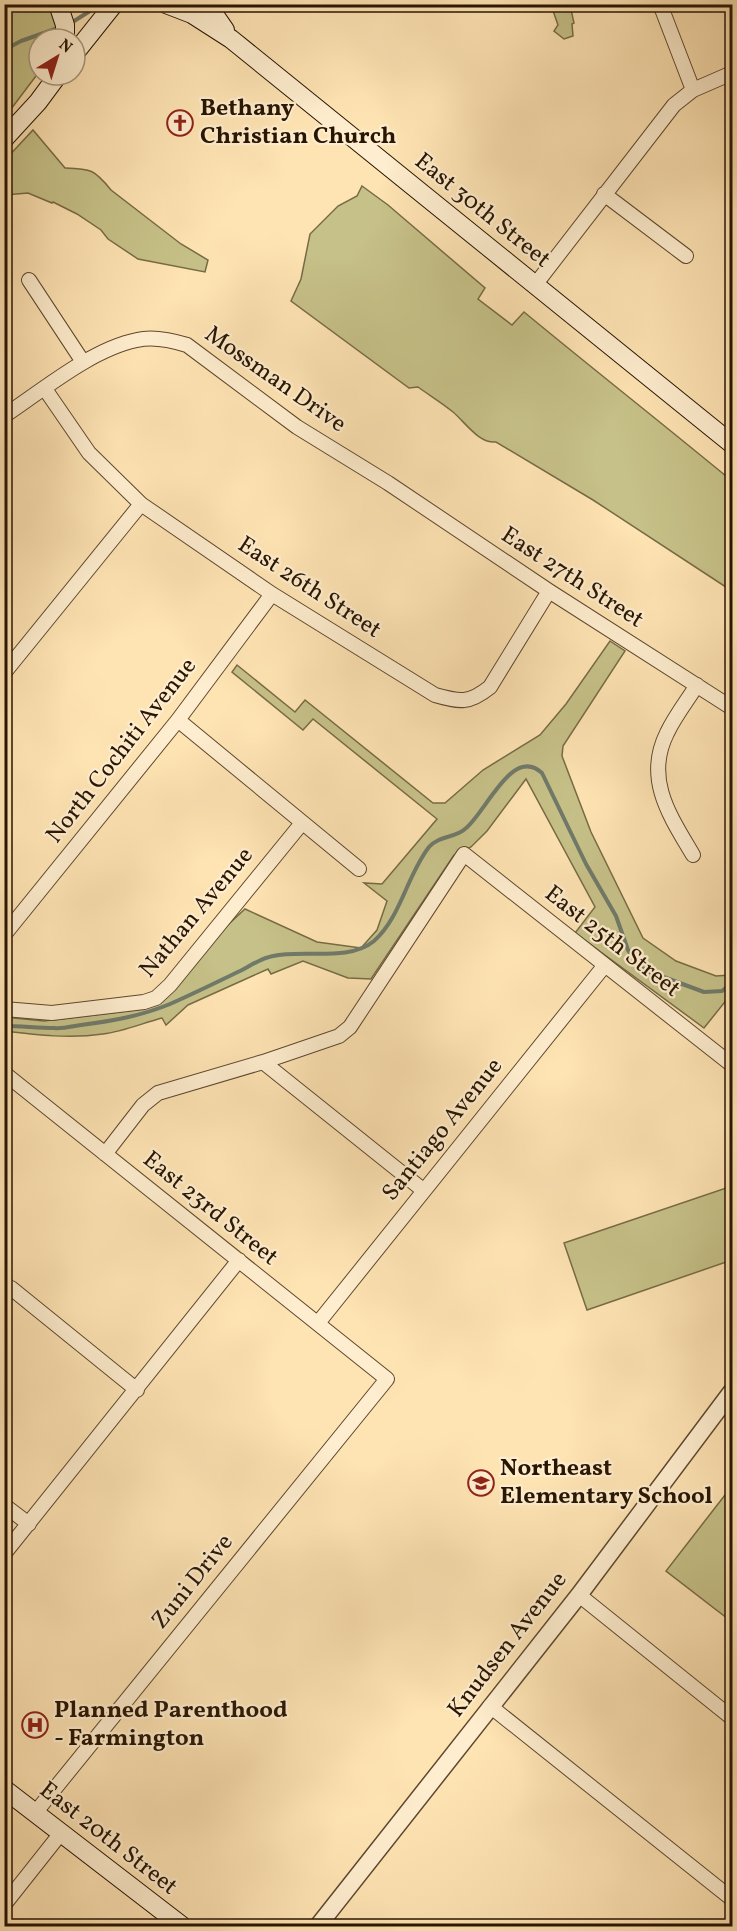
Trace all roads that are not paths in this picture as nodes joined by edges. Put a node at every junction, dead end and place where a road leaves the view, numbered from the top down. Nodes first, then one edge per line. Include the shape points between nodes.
1 (58, 4) edge
2 (114, 4) edge
3 (166, 4) edge
4 (207, 4) edge
5 (660, 4) edge
6 (65, 27) edge
7 (87, 39) edge
8 (231, 39) junction
9 (732, 73) edge
10 (47, 87) edge
11 (693, 90) junction
12 (4, 139) edge
13 (604, 194) junction
14 (686, 256) dead end
15 (29, 280) dead end
16 (535, 285) junction
17 (83, 362) junction
18 (45, 389) junction
19 (4, 416) edge
20 (732, 444) edge
21 (388, 483) joint
22 (141, 504) junction
23 (549, 591) junction
24 (272, 594) junction
25 (4, 673) edge
26 (697, 685) junction
27 (732, 708) edge
28 (178, 720) junction
29 (302, 823) junction
30 (693, 855) dead end
31 (358, 869) dead end
32 (4, 935) edge
33 (605, 965) junction
34 (4, 1009) edge
35 (263, 1062) junction
36 (732, 1065) edge
37 (4, 1073) edge
38 (105, 1154) junction
39 (423, 1190) junction
40 (238, 1260) junction
41 (4, 1297) edge
42 (318, 1323) junction
43 (387, 1379) joint
44 (137, 1389) junction
45 (732, 1391) edge
46 (4, 1505) edge
47 (28, 1524) junction
48 (4, 1554) edge
49 (579, 1595) junction
50 (490, 1706) junction
51 (732, 1718) edge
52 (4, 1790) edge
53 (35, 1813) junction
54 (61, 1833) junction
55 (732, 1899) edge
56 (4, 1905) edge
57 (182, 1926) edge
58 (318, 1926) edge

1 - 6 main road
2 - 7 main road
3 - 8 main road, East 30th Street via 192,14
4 - 8 main road
5 - 11 street
8 - 16 main road, East 30th Street
9 - 11 street
10 - 12 main road
11 - 13 street via 665,116
13 - 14 street
13 - 16 street
15 - 17 street
16 - 20 main road, East 30th Street
17 - 18 street, Mossman Drive
17 - 21 street, Mossman Drive via 138,339 169,339 187,345 297,427
18 - 19 street, Mossman Drive
18 - 22 street, East 26th Street via 89,453
21 - 23 street, East 27th Street
22 - 24 street, East 26th Street
22 - 25 street
23 - 24 street, East 26th Street via 490,687 475,699 454,701 435,695
23 - 26 street, East 27th Street
24 - 28 street, North Cochiti Avenue
26 - 27 street, East 27th Street
26 - 30 street via 666,733 657,760 659,789
28 - 29 street
28 - 32 street, North Cochiti Avenue
29 - 31 street
29 - 34 street, Nathan Avenue via 156,998 52,1013
33 - 35 street, East 25th Street via 464,854 350,1027 339,1036
33 - 36 street, East 25th Street
33 - 39 street, Santiago Avenue
35 - 38 street via 158,1093 143,1105
35 - 39 street
37 - 38 street, East 23rd Street
38 - 40 street, East 23rd Street
39 - 42 street, Santiago Avenue
40 - 42 street, East 23rd Street
40 - 44 street
41 - 44 street via 11,1288
42 - 43 street, East 23rd Street
43 - 53 street, Zuni Drive
44 - 47 street
45 - 49 street, Knudsen Avenue
46 - 47 street
47 - 48 street
49 - 50 street, Knudsen Avenue
49 - 51 street
50 - 55 street
50 - 58 street, Knudsen Avenue
52 - 53 main road, East 20th Street
53 - 54 main road, East 20th Street
54 - 56 street
54 - 57 main road, East 20th Street

